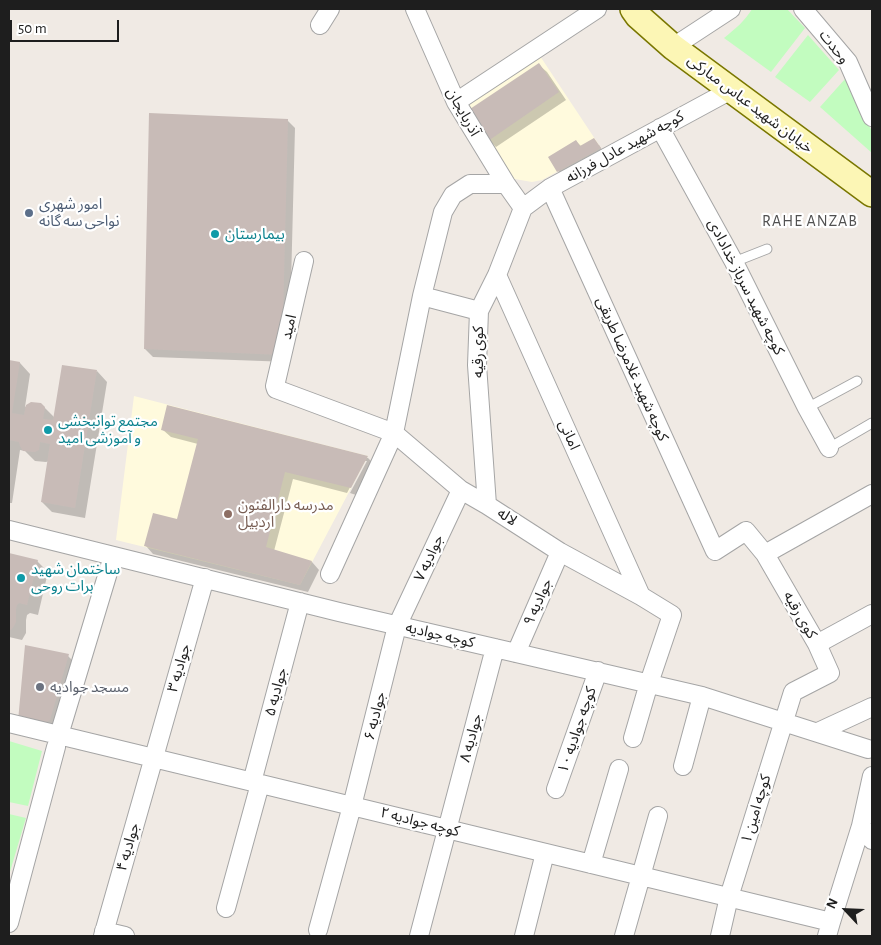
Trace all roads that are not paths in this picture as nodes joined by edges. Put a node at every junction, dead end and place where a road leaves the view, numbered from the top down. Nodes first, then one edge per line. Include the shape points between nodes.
1 (330, 9) edge
2 (597, 9) edge
3 (732, 9) edge
4 (803, 9) edge
5 (421, 11) edge
6 (639, 11) edge
7 (320, 25) dead end
8 (673, 47) junction
9 (730, 90) junction
10 (456, 102) junction
11 (872, 117) edge
12 (660, 128) junction
13 (506, 184) junction
14 (550, 188) junction
15 (872, 194) edge
16 (524, 208) junction
17 (767, 248) dead end
18 (304, 261) dead end
19 (734, 262) junction
20 (497, 275) junction
21 (422, 296) junction
22 (479, 311) junction
23 (857, 381) dead end
24 (279, 391) joint
25 (807, 408) junction
26 (872, 423) edge
27 (394, 433) junction
28 (829, 448) joint
29 (461, 490) junction
30 (872, 494) edge
31 (487, 505) junction
32 (9, 530) edge
33 (715, 551) joint
34 (560, 552) junction
35 (765, 554) junction
36 (113, 556) junction
37 (330, 574) dead end
38 (205, 578) junction
39 (641, 596) junction
40 (300, 602) junction
41 (872, 614) edge
42 (397, 626) junction
43 (817, 644) junction
44 (495, 648) junction
45 (516, 653) junction
46 (598, 671) junction
47 (649, 683) junction
48 (702, 696) junction
49 (872, 706) edge
50 (784, 722) junction
51 (9, 723) edge
52 (818, 732) junction
53 (633, 738) dead end
54 (58, 741) junction
55 (871, 753) edge
56 (154, 758) junction
57 (683, 766) dead end
58 (619, 769) dead end
59 (872, 776) edge
60 (256, 783) junction
61 (556, 789) dead end
62 (352, 806) junction
63 (658, 816) dead end
64 (860, 826) junction
65 (447, 829) junction
66 (872, 840) edge
67 (545, 853) junction
68 (591, 864) junction
69 (641, 876) junction
70 (729, 897) junction
71 (226, 908) dead end
72 (9, 923) edge
73 (829, 929) edge
74 (318, 930) dead end
75 (104, 934) edge
76 (124, 936) edge
77 (419, 936) edge
78 (524, 936) edge
79 (624, 936) edge
80 (720, 936) edge

1 - 7 street
2 - 10 street
3 - 8 street
4 - 11 street, وحدت via 848,62
5 - 10 street, آذربایجان
6 - 8 street, خیابان شهید عباس مبارکی
8 - 9 street, خیابان شهید عباس مبارکی
9 - 12 street, کوچه شهید عادل فرزانه
9 - 15 street, خیابان شهید عباس مبارکی
10 - 13 street, آذربایجان
12 - 14 street, کوچه شهید عادل فرزانه
12 - 19 street, کوچه شهید سرباز خدادادی
13 - 16 street, آذربایجان
13 - 21 street via 470,184 453,195 443,212
14 - 16 street, کوچه شهید عادل فرزانه
14 - 33 street, کوچه شهید غلامرضا طریقی
16 - 20 street, کوی رقیه
17 - 19 lane
18 - 24 street, امید via 275,386
19 - 25 street, کوچه شهید سرباز خدادادی
20 - 22 street, کوی رقیه
20 - 39 street, امانی
21 - 22 street
21 - 27 street
22 - 31 street, کوی رقیه via 477,365
23 - 25 lane
24 - 27 street, لاله
25 - 28 street, کوچه شهید سرباز خدادادی
26 - 28 lane
27 - 29 street, لاله
27 - 37 street
29 - 31 street, لاله
29 - 42 street, جوادیه ۷
30 - 35 street
31 - 34 street, لاله
32 - 36 street, کوچه جوادیه
33 - 35 street, کوی رقیه via 746,531
34 - 39 street, لاله
34 - 45 street, جوادیه ۹
35 - 43 street, کوی رقیه
36 - 38 street, کوچه جوادیه
36 - 54 street
38 - 40 street, کوچه جوادیه
38 - 56 street, جوادیه ۳
39 - 47 street, لاله via 672,615
40 - 42 street, کوچه جوادیه
40 - 60 street, جوادیه ۵
41 - 43 street
42 - 44 street, کوچه جوادیه
42 - 62 street, جوادیه ۶
43 - 50 street, کوی رقیه via 830,673 793,692
44 - 45 street, کوچه جوادیه
44 - 65 street, جوادیه ۸
45 - 46 street, کوچه جوادیه
46 - 47 street, کوچه جوادیه
46 - 61 street, کوچه جوادیه ۱۰
47 - 48 street, کوچه جوادیه
47 - 53 street
48 - 50 street, کوچه جوادیه
48 - 57 street
49 - 52 street
50 - 52 street, کوچه جوادیه
50 - 70 street, کوچه امین ۱
51 - 54 street, کوچه جوادیه ۲
52 - 55 street, کوچه جوادیه
54 - 56 street, کوچه جوادیه ۲
54 - 72 street
56 - 60 street, کوچه جوادیه ۲
56 - 75 street, جوادیه ۴
58 - 68 street
59 - 64 street
60 - 62 street, کوچه جوادیه ۲
60 - 71 street, جوادیه ۵
62 - 65 street, کوچه جوادیه ۲
62 - 74 street, جوادیه ۶
63 - 69 street
64 - 66 street
64 - 73 street
65 - 67 street, کوچه جوادیه ۲
65 - 77 street, جوادیه ۸
67 - 68 street, کوچه جوادیه ۲
67 - 78 street
68 - 69 street, کوچه جوادیه ۲
69 - 70 street, کوچه جوادیه ۲
69 - 79 street
70 - 73 street, کوچه جوادیه ۲
70 - 80 street, کوچه امین ۱
75 - 76 street

